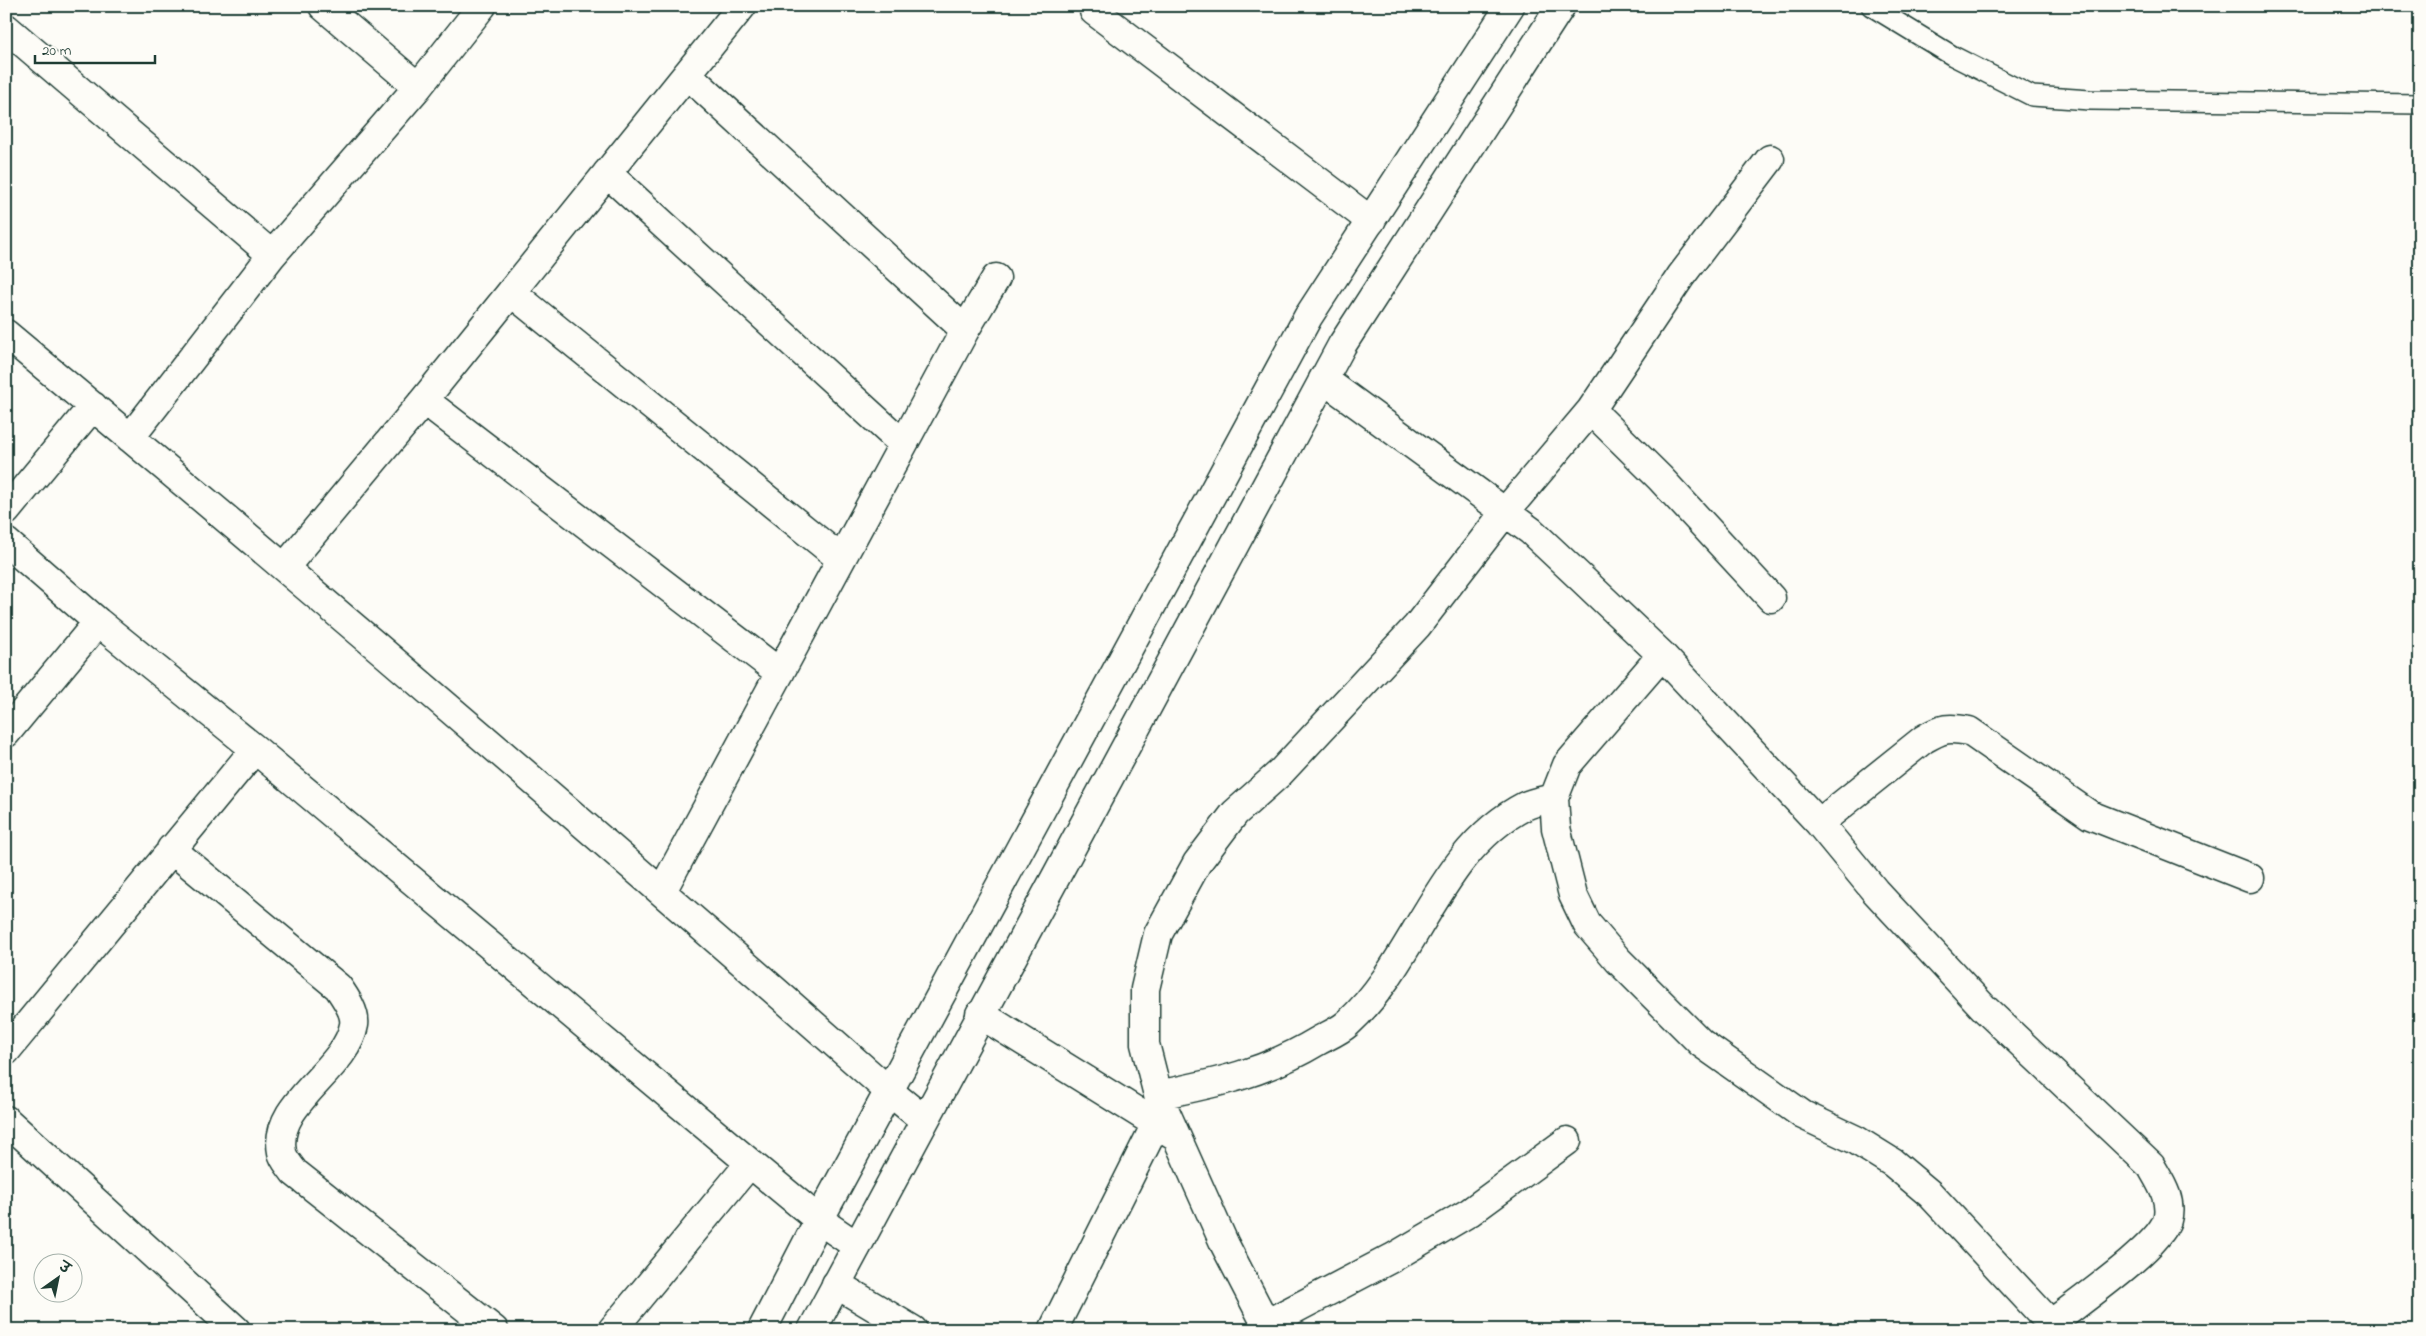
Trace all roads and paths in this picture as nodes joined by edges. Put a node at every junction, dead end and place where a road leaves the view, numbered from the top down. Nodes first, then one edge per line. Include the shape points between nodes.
1 (322, 6) edge
2 (482, 6) edge
3 (742, 6) edge
4 (1510, 6) edge
5 (1561, 6) edge
6 (1871, 6) edge
7 (1094, 11) dead end
8 (6, 28) edge
9 (687, 74) junction
10 (418, 87) junction
11 (2420, 104) edge
12 (1770, 159) dead end
13 (607, 173) junction
14 (1371, 221) junction
15 (272, 255) junction
16 (996, 278) dead end
17 (511, 292) junction
18 (965, 330) junction
19 (6, 334) edge
20 (1323, 379) junction
21 (424, 400) junction
22 (93, 406) junction
23 (1591, 410) junction
24 (130, 438) junction
25 (903, 444) junction
26 (6, 511) edge
27 (1505, 512) junction
28 (6, 542) edge
29 (841, 559) junction
30 (284, 567) junction
31 (1771, 598) dead end
32 (98, 622) junction
33 (1662, 655) junction
34 (780, 673) junction
35 (6, 733) edge
36 (255, 748) junction
37 (1554, 798) junction
38 (1819, 823) junction
39 (171, 849) junction
40 (2250, 878) dead end
41 (662, 891) junction
42 (980, 1014) junction
43 (6, 1050) edge
44 (890, 1092) junction
45 (1158, 1095) junction
46 (923, 1119) junction
47 (6, 1120) edge
48 (1166, 1130) junction
49 (1567, 1141) dead end
50 (750, 1163) junction
51 (819, 1220) junction
52 (857, 1246) junction
53 (836, 1284) junction
54 (1267, 1327) edge
55 (2053, 1327) edge
56 (236, 1330) edge
57 (494, 1330) edge
58 (612, 1330) edge
59 (762, 1330) edge
60 (812, 1330) edge
61 (913, 1330) edge
62 (1054, 1330) edge

1 - 10 street
2 - 10 street
3 - 9 street
4 - 14 street
5 - 20 street
6 - 11 lane via 1969,64 2032,96 2090,100
7 - 14 street
8 - 15 street
9 - 13 street
9 - 18 street
10 - 15 street
12 - 23 street via 1681,276
13 - 17 street
13 - 25 street
14 - 44 street via 1308,317
15 - 24 street
16 - 18 street
17 - 21 street
17 - 29 street
18 - 25 street
19 - 22 street
20 - 27 street
20 - 42 street
21 - 30 street
21 - 34 street
22 - 24 street
22 - 26 street
23 - 27 street
23 - 31 street via 1660,478
24 - 30 street
25 - 29 street
27 - 33 street via 1531,531
27 - 45 street via 1417,626 1280,773 1235,813 1197,863 1158,934 1145,988 1145,1044
28 - 32 street
29 - 34 street
30 - 41 street
32 - 35 street
32 - 36 street
33 - 37 street via 1567,764
33 - 38 street
34 - 41 street
36 - 39 street
36 - 50 street
37 - 45 street via 1526,805 1501,821 1469,852 1440,890 1377,993 1346,1025 1294,1056 1232,1080
37 - 55 street via 1556,828 1573,895 1587,924 1618,960 1701,1043 1803,1115 1856,1140 1893,1163 1930,1194
38 - 40 street via 1924,739 1952,727 1969,732 2090,815
38 - 55 street via 1876,891 1985,1009 2151,1166 2167,1196 2167,1220 2146,1250
39 - 43 street
39 - 57 street via 338,987 348,1002 354,1024 347,1045 289,1116 281,1138 282,1154 294,1172
41 - 44 street
42 - 46 street
42 - 48 street
44 - 46 street
44 - 51 street
45 - 48 street
46 - 52 street
47 - 56 street
48 - 54 street
48 - 62 street
49 - 54 street via 1470,1212
50 - 51 street
50 - 58 street
51 - 52 street
51 - 59 street
52 - 53 street
53 - 60 street
53 - 61 street

